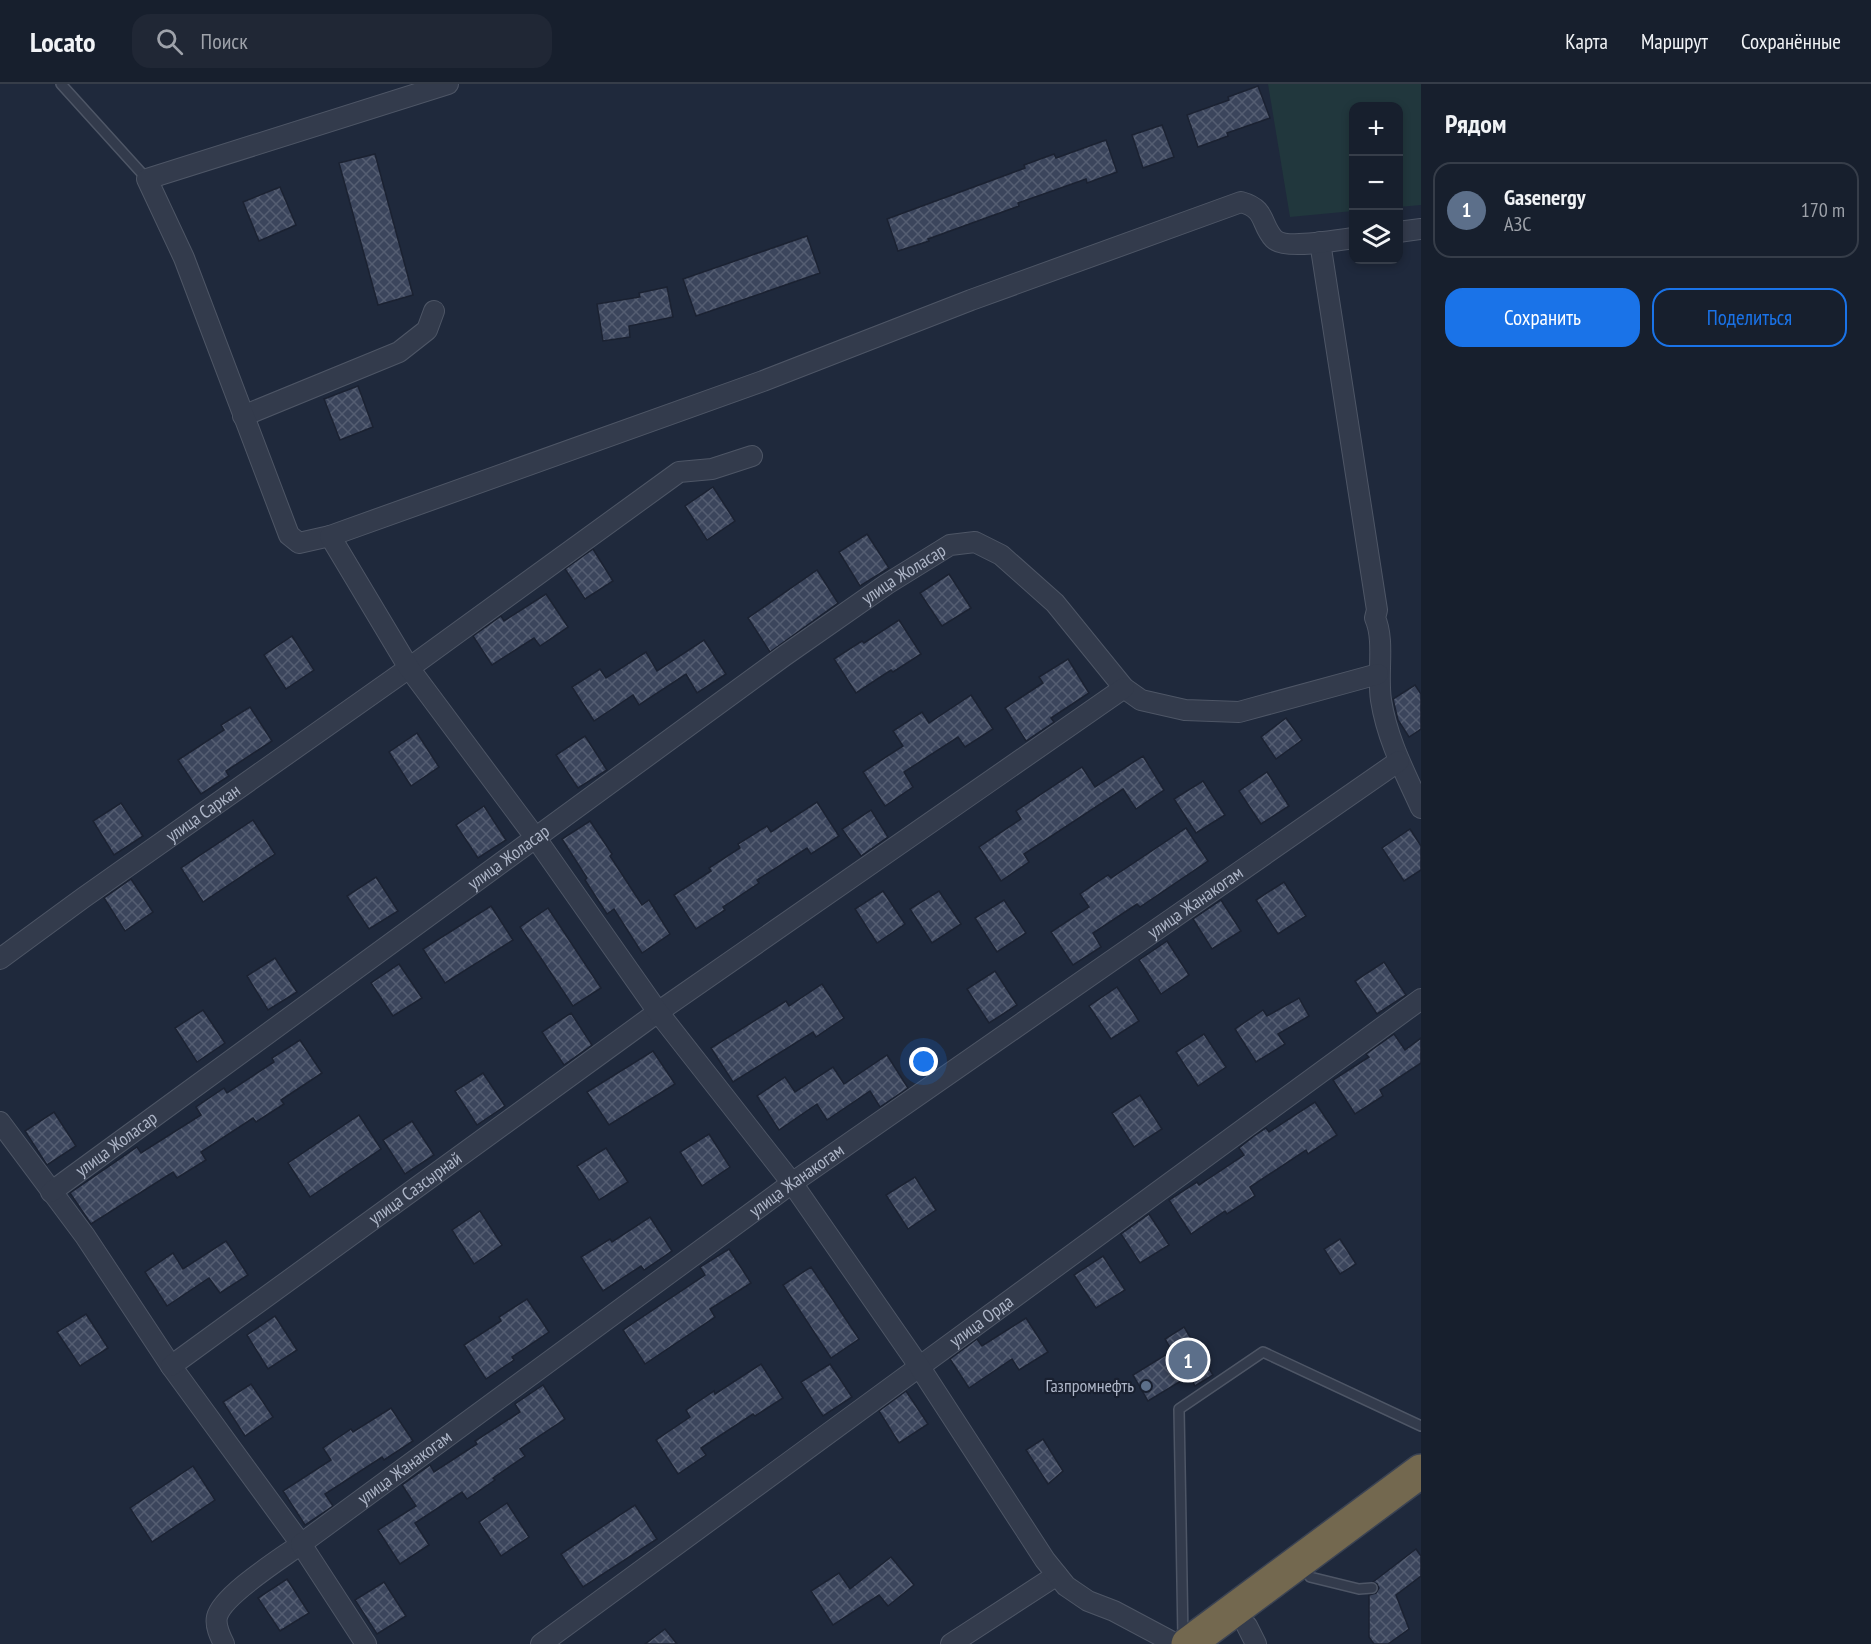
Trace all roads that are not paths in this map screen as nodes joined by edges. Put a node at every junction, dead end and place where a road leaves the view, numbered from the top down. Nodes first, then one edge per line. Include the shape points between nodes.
1 (61, 84) edge
2 (448, 84) edge
3 (147, 179) junction
4 (1421, 228) edge
5 (1403, 231) edge
6 (1349, 238) edge
7 (1320, 242) junction
8 (434, 310) dead end
9 (243, 416) junction
10 (752, 456) dead end
11 (330, 536) junction
12 (409, 668) junction
13 (1378, 674) junction
14 (1124, 688) junction
15 (1399, 761) junction
16 (1421, 808) edge
17 (536, 837) junction
18 (0, 959) edge
19 (1421, 999) edge
20 (658, 1012) junction
21 (0, 1122) edge
22 (792, 1183) junction
23 (51, 1192) junction
24 (171, 1366) junction
25 (919, 1366) junction
26 (1421, 1426) edge
27 (1421, 1472) edge
28 (1421, 1495) edge
29 (301, 1544) junction
30 (1057, 1575) junction
31 (1310, 1577) junction
32 (1371, 1588) dead end
33 (1242, 1638) edge
34 (224, 1644) edge
35 (366, 1644) edge
36 (542, 1644) edge
37 (951, 1644) edge
38 (1176, 1644) edge
39 (1183, 1644) edge
40 (1188, 1644) edge

1 - 3 lane
2 - 3 street
3 - 9 street via 184,258
4 - 5 street
6 - 7 street
7 - 11 street via 1282,244 1260,214 1240,201 763,381
7 - 13 street via 1377,610 1375,618 1380,630
8 - 9 street via 427,330 399,352
9 - 11 street via 289,536 299,543
10 - 12 street, улица Саркан via 712,469 679,472
11 - 12 street
12 - 17 street
12 - 18 street, улица Саркан
13 - 14 street via 1239,712 1185,710 1141,700
13 - 15 street via 1387,729
14 - 17 street, улица Жоласар via 1055,603 1001,555 975,542 950,545 784,656
14 - 20 street, улица Сазсырнай
15 - 16 street
15 - 22 street, улица Жанакогам
17 - 20 street
17 - 23 street, улица Жоласар
19 - 25 street, улица Орда
20 - 22 street
20 - 24 street, улица Сазсырнай
21 - 23 street
22 - 25 street
22 - 29 street, улица Жанакогам
23 - 24 street via 85,1236
24 - 29 street
25 - 30 street
25 - 36 street, улица Орда
26 - 39 lane via 1263,1352 1179,1409
27 - 40 highway
28 - 31 highway
29 - 34 street, улица Жанакогам via 228,1598 217,1617
29 - 35 street
30 - 37 street
30 - 38 street via 1088,1601
31 - 32 lane via 1359,1589
31 - 33 highway

